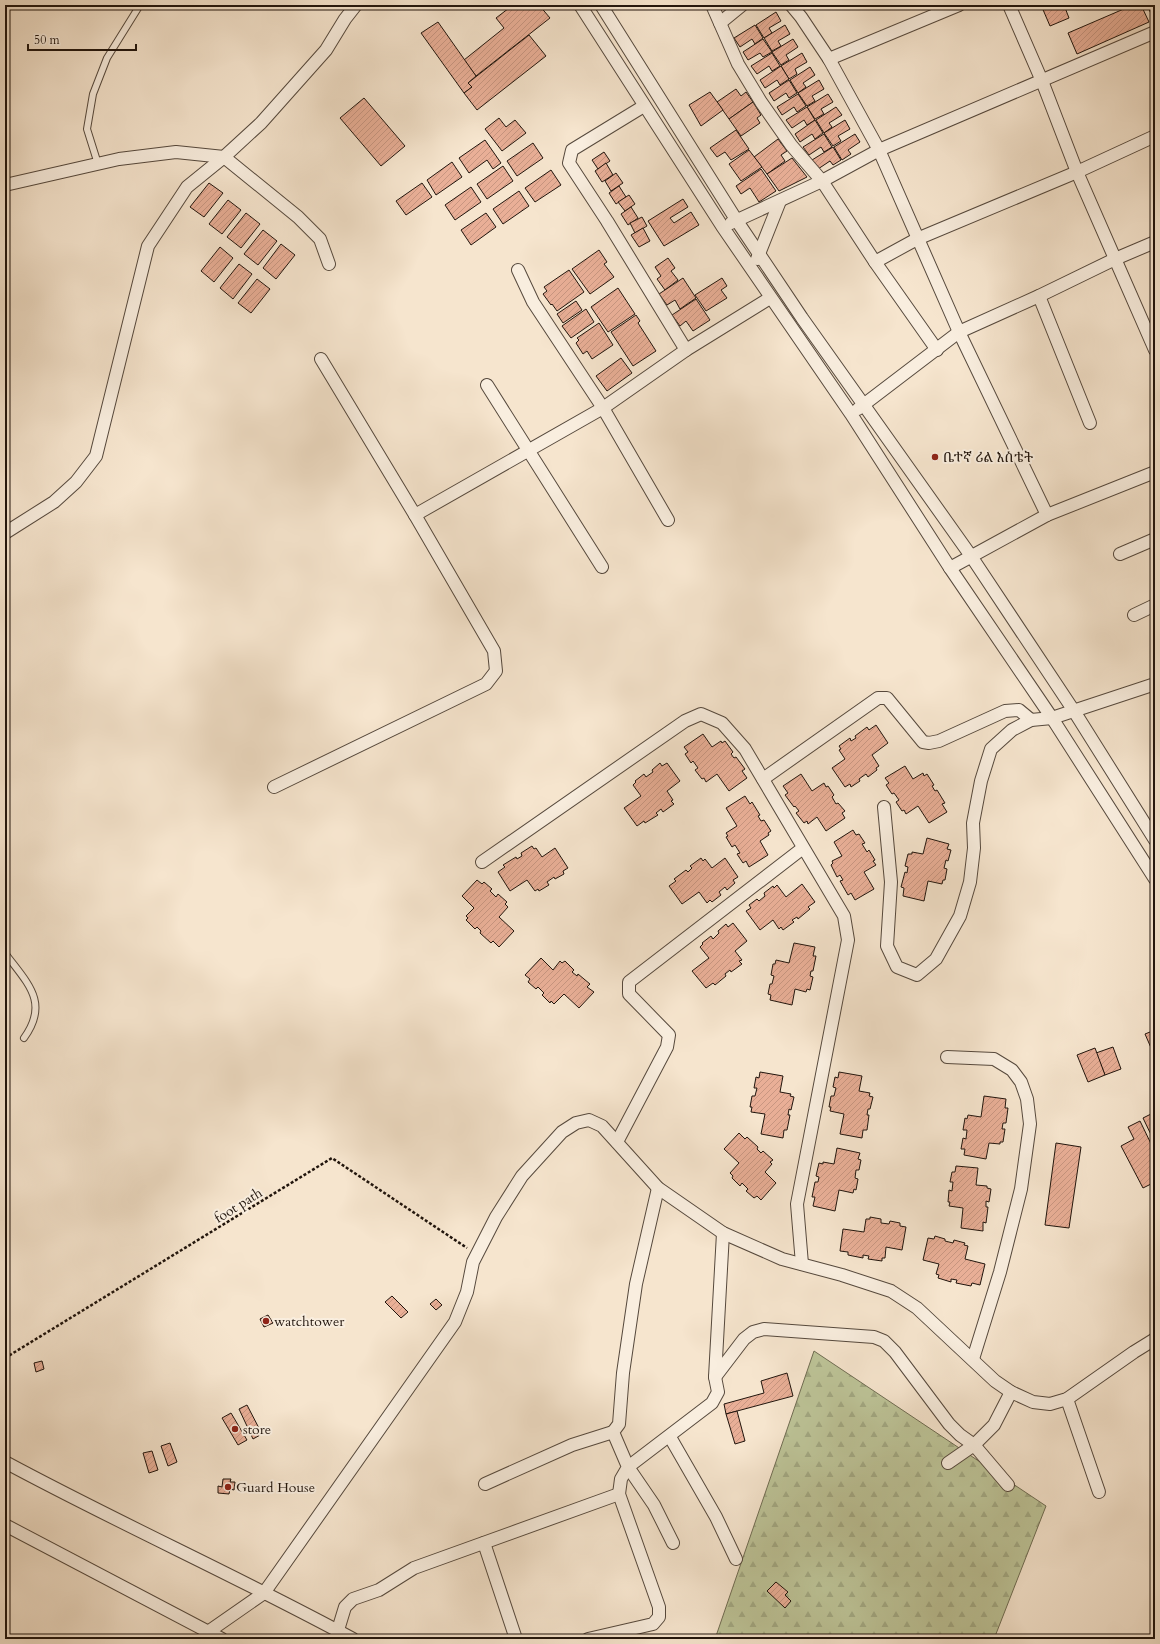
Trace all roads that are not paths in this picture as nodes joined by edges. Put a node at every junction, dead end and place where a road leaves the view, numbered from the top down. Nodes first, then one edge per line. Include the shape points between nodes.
1 (140, 5) edge
2 (356, 5) edge
3 (580, 5) edge
4 (601, 5) edge
5 (712, 5) edge
6 (742, 5) edge
7 (791, 5) edge
8 (959, 5) edge
9 (1009, 5) edge
10 (720, 24) junction
11 (1155, 32) edge
12 (829, 59) junction
13 (1042, 81) junction
14 (644, 106) junction
15 (1155, 136) edge
16 (879, 150) junction
17 (224, 157) junction
18 (98, 164) junction
19 (1077, 172) junction
20 (822, 181) junction
21 (5, 186) edge
22 (780, 201) junction
23 (737, 221) junction
24 (722, 226) junction
25 (918, 239) junction
26 (1155, 242) edge
27 (759, 254) junction
28 (1115, 259) junction
29 (875, 262) junction
30 (329, 264) dead end
31 (518, 270) dead end
32 (751, 270) junction
33 (1039, 296) junction
34 (770, 298) junction
35 (959, 332) junction
36 (686, 350) junction
37 (936, 350) junction
38 (1155, 350) edge
39 (321, 359) dead end
40 (487, 385) dead end
41 (864, 405) junction
42 (602, 408) junction
43 (851, 414) junction
44 (1090, 422) dead end
45 (528, 451) junction
46 (1155, 472) edge
47 (415, 515) junction
48 (1047, 516) junction
49 (668, 520) dead end
50 (5, 533) edge
51 (1155, 539) edge
52 (1120, 554) dead end
53 (971, 556) junction
54 (602, 567) dead end
55 (950, 568) junction
56 (1155, 605) edge
57 (1134, 615) dead end
58 (1155, 684) edge
59 (1074, 711) junction
60 (1052, 718) junction
61 (1031, 720) junction
62 (763, 779) junction
63 (274, 787) dead end
64 (884, 807) dead end
65 (1155, 840) edge
66 (804, 848) junction
67 (482, 862) dead end
68 (1155, 879) edge
69 (5, 953) edge
70 (24, 1038) dead end
71 (947, 1057) dead end
72 (617, 1142) junction
73 (658, 1188) junction
74 (723, 1233) junction
75 (802, 1264) junction
76 (1155, 1339) edge
77 (973, 1359) junction
78 (716, 1377) junction
79 (1011, 1392) junction
80 (1066, 1399) junction
81 (613, 1432) junction
82 (670, 1436) junction
83 (974, 1445) junction
84 (5, 1462) edge
85 (948, 1463) dead end
86 (628, 1467) junction
87 (485, 1484) dead end
88 (1008, 1485) dead end
89 (1099, 1492) dead end
90 (619, 1494) junction
91 (5, 1525) edge
92 (484, 1543) junction
93 (673, 1543) dead end
94 (736, 1559) dead end
95 (264, 1593) junction
96 (338, 1630) junction
97 (206, 1636) edge
98 (222, 1639) edge
99 (353, 1639) edge
100 (516, 1639) edge
101 (588, 1639) edge

1 - 18 lane via 107,58 94,94 86,129
2 - 17 street via 326,50 309,70 261,123
3 - 14 street
4 - 23 street
5 - 10 street
6 - 10 street
7 - 12 street
8 - 12 street
9 - 13 street
10 - 20 street via 738,64 761,102 791,145
11 - 13 street
12 - 16 street
13 - 16 street
13 - 19 street
14 - 24 street
14 - 36 street via 572,150 569,163
15 - 19 street
16 - 20 street
16 - 25 street
17 - 18 street via 176,152
17 - 30 street via 298,217 320,239
17 - 50 street via 187,187 148,246 96,456 76,482 54,502
18 - 21 street
19 - 25 street
19 - 28 street
20 - 22 street
20 - 29 street
22 - 23 street
22 - 27 street
23 - 24 street
23 - 27 street
24 - 32 street
25 - 29 street
25 - 35 street
26 - 28 street
27 - 32 street
27 - 41 street
28 - 33 street
28 - 38 street
29 - 37 street
31 - 42 street via 533,302
32 - 34 street
33 - 35 street
33 - 44 street
34 - 36 street
34 - 43 street
35 - 37 street
35 - 48 street
36 - 42 street
37 - 41 street
39 - 47 street
40 - 45 street
41 - 43 street
41 - 53 street
42 - 45 street
42 - 49 street
43 - 55 street
45 - 47 street
45 - 54 street
46 - 48 street
47 - 63 street via 494,651 496,671 486,684
48 - 53 street
51 - 52 street
53 - 55 street
53 - 59 street
55 - 60 street
56 - 57 street
58 - 59 street
59 - 60 street
59 - 65 street
60 - 61 street
60 - 68 street
61 - 62 street via 1019,710 1005,711 939,741 923,742 887,698 878,698
61 - 64 street via 1012,730 991,749 981,781 973,823 974,848 970,882 960,916 936,959 917,975 897,967 887,946 891,882
62 - 66 street
62 - 67 street via 745,749 722,723 701,714 685,721
66 - 72 street via 629,982 629,994 669,1035 667,1046
66 - 75 street via 844,916 848,940 797,1204
69 - 70 lane via 33,994 37,1005 31,1028
71 - 77 street via 994,1059 1012,1070 1021,1082 1027,1099 1030,1124 1021,1189 1000,1272
72 - 73 street
72 - 95 street via 602,1126 588,1120 576,1123 562,1132 522,1176 496,1217 473,1262 467,1292 455,1322
73 - 74 street
73 - 81 street via 636,1284 623,1373 619,1424
74 - 75 street via 782,1259
74 - 78 street
75 - 77 street via 891,1291 917,1308
76 - 80 street
77 - 79 street via 995,1381
78 - 82 street via 718,1392 712,1403
78 - 83 street via 744,1339 764,1328 874,1337 884,1341 895,1352 949,1424
79 - 80 street via 1033,1402 1050,1404
79 - 83 street via 994,1425
80 - 89 street
81 - 86 street
81 - 87 street via 572,1445
82 - 86 street
82 - 94 street via 716,1516
83 - 85 street
83 - 88 street
84 - 95 street
86 - 90 street via 621,1480
86 - 93 street via 654,1505
90 - 92 street
90 - 101 street via 659,1607 659,1617 653,1624
91 - 97 street
92 - 96 street via 414,1568 379,1590 353,1599 345,1607
92 - 100 street
95 - 96 street
95 - 97 street
96 - 99 street
97 - 98 street

